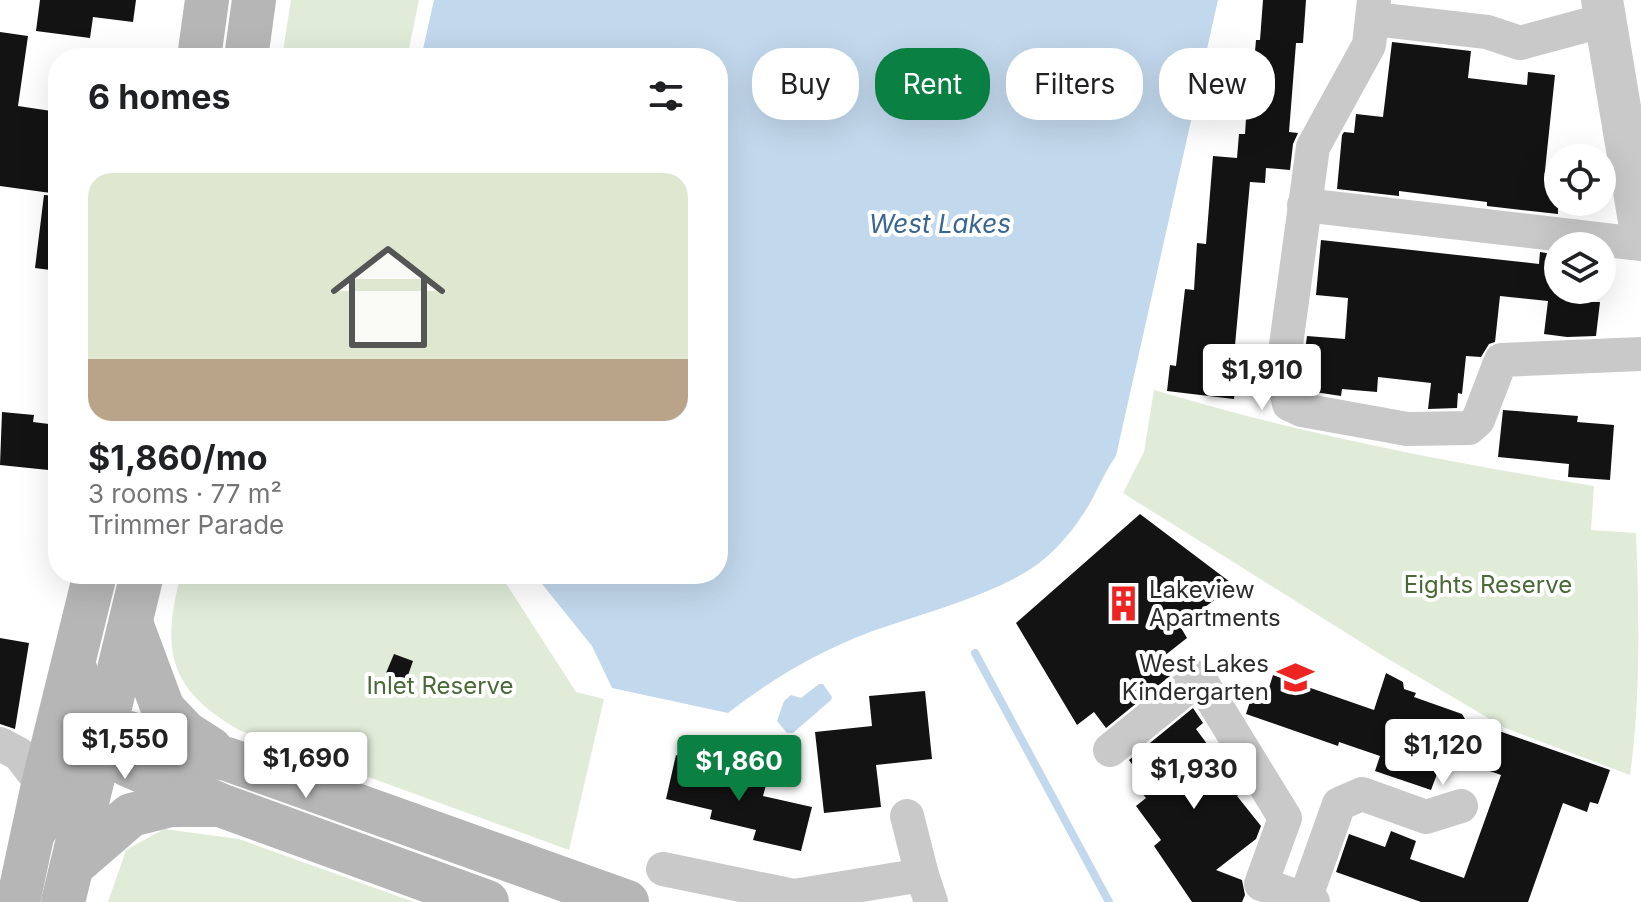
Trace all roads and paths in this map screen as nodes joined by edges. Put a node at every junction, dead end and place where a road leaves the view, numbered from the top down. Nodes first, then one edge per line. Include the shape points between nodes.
1 (207, 0) edge
2 (254, 0) edge
3 (1374, 10) edge
4 (1604, 10) edge
5 (200, 48) edge
6 (247, 48) edge
7 (1629, 102) edge
8 (1304, 205) junction
9 (1641, 233) edge
10 (1641, 244) edge
11 (1641, 354) edge
12 (93, 584) edge
13 (140, 584) edge
14 (131, 623) junction
15 (74, 665) junction
16 (101, 740) junction
17 (0, 744) edge
18 (1110, 750) dead end
19 (227, 759) junction
20 (43, 785) junction
21 (220, 805) junction
22 (1461, 806) dead end
23 (907, 816) dead end
24 (34, 831) junction
25 (663, 869) dead end
26 (68, 884) edge
27 (926, 888) edge
28 (737, 893) edge
29 (1309, 901) edge
30 (18, 902) edge
31 (487, 902) edge
32 (627, 902) edge

1 - 5 main road
2 - 6 main road
3 - 4 street via 1520,43
3 - 8 street via 1369,45 1313,147
4 - 7 street
7 - 9 street
8 - 10 street
8 - 11 street via 1282,374 1289,404 1302,410 1407,429 1469,428 1478,420 1501,360
12 - 15 main road
13 - 14 main road
14 - 16 main road
14 - 19 main road via 163,709 186,733
15 - 16 main road via 91,727
15 - 20 main road
16 - 19 main road via 129,733 182,752
16 - 21 main road via 126,764
16 - 24 main road via 81,753 63,791
16 - 26 main road
17 - 20 street via 19,754
18 - 29 street via 1199,678 1285,818 1261,884
19 - 32 main road
20 - 24 main road
21 - 26 main road via 171,805 131,815
21 - 31 main road
22 - 29 street via 1426,817 1362,794 1339,804
23 - 27 street
24 - 30 main road
25 - 28 street
27 - 28 street via 794,896

